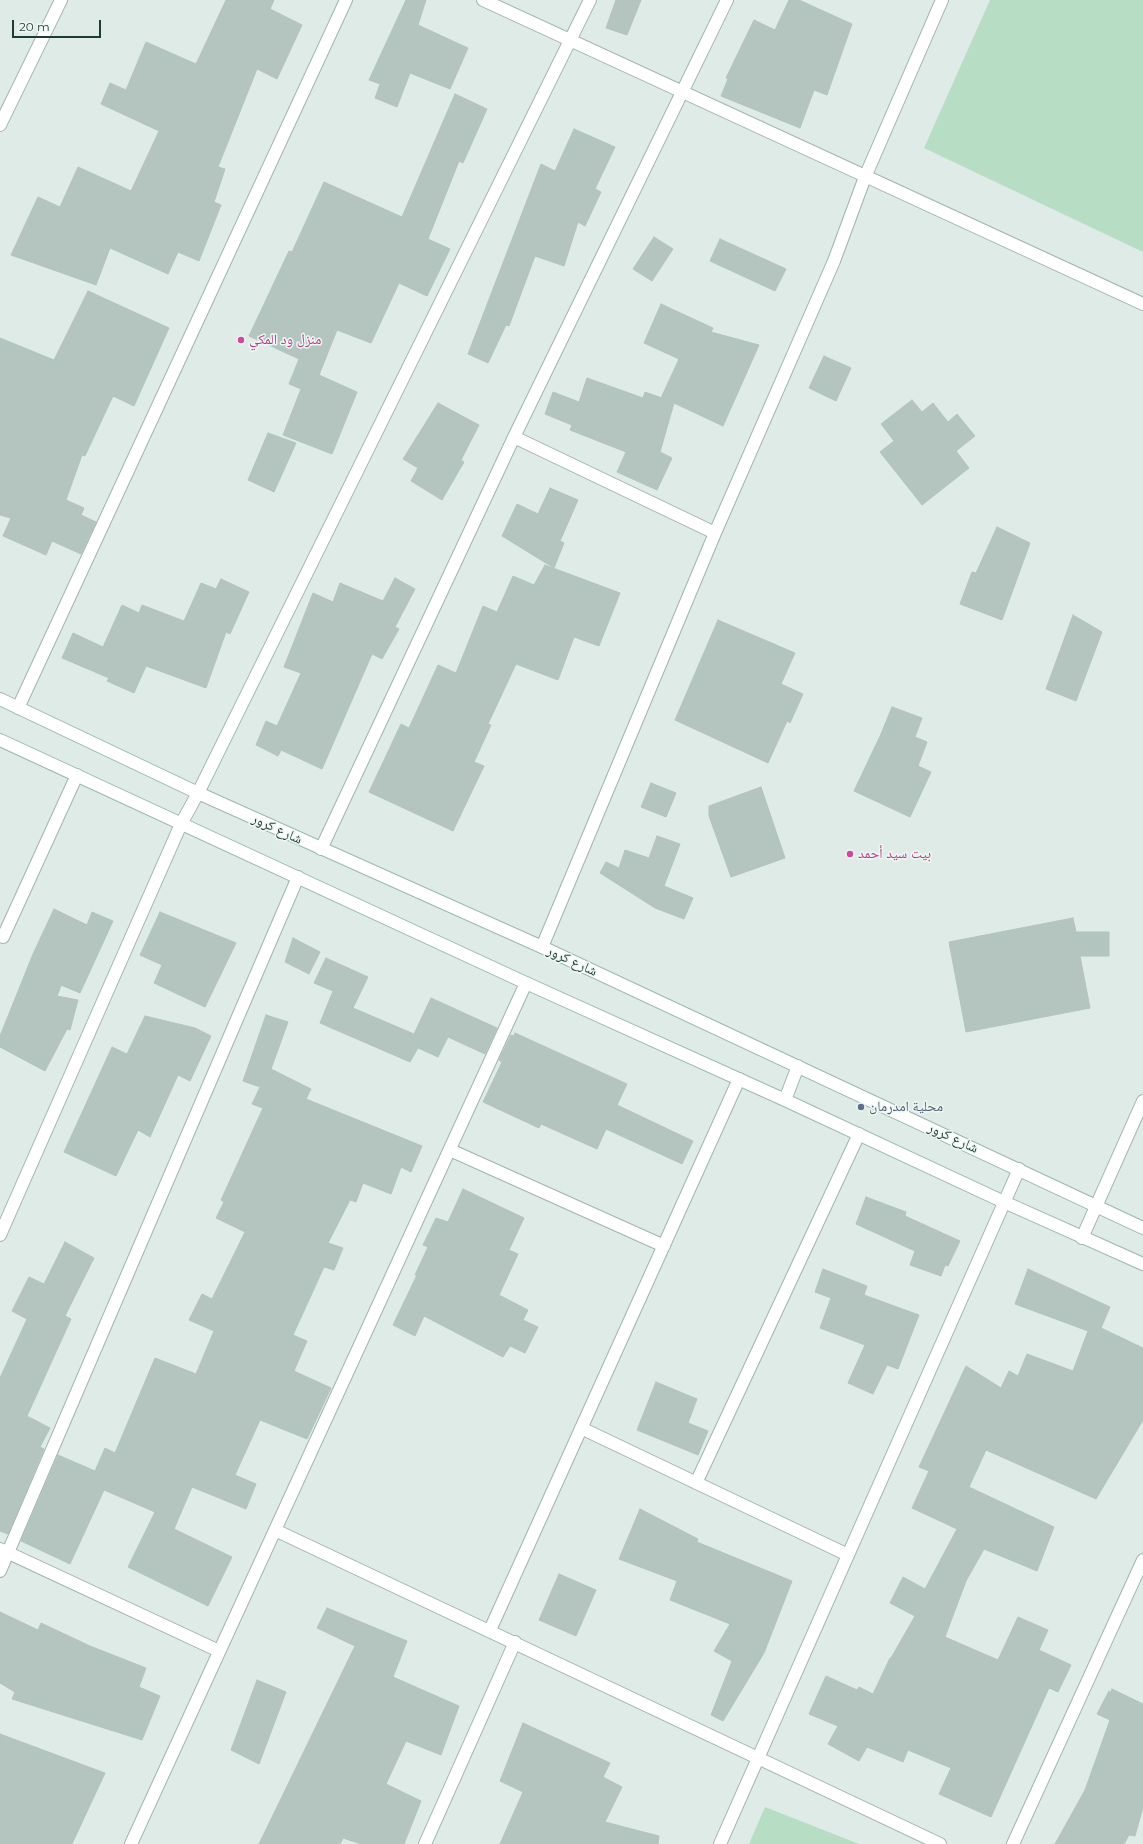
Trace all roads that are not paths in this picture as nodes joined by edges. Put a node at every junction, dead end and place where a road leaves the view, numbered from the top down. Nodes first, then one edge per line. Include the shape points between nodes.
1 (61, 0) edge
2 (346, 0) edge
3 (483, 0) edge
4 (590, 0) edge
5 (727, 0) edge
6 (942, 0) edge
7 (571, 41) junction
8 (681, 93) junction
9 (0, 125) edge
10 (865, 177) junction
11 (1143, 304) edge
12 (514, 437) junction
13 (715, 533) junction
14 (0, 699) edge
15 (18, 708) junction
16 (0, 740) edge
17 (77, 775) junction
18 (198, 793) junction
19 (181, 824) junction
20 (321, 849) junction
21 (298, 877) junction
22 (1, 938) edge
23 (542, 947) junction
24 (526, 983) junction
25 (798, 1066) junction
26 (739, 1079) junction
27 (785, 1100) junction
28 (1143, 1101) edge
29 (859, 1134) junction
30 (450, 1150) junction
31 (1019, 1169) junction
32 (1004, 1202) junction
33 (1095, 1206) junction
34 (1143, 1228) edge
35 (0, 1235) edge
36 (1082, 1238) junction
37 (664, 1246) junction
38 (1143, 1264) edge
39 (581, 1428) junction
40 (696, 1483) junction
41 (275, 1530) junction
42 (4, 1551) edge
43 (848, 1556) junction
44 (1143, 1560) edge
45 (0, 1571) edge
46 (490, 1630) junction
47 (515, 1642) junction
48 (219, 1651) junction
49 (759, 1757) junction
50 (131, 1844) edge
51 (425, 1844) edge
52 (720, 1844) edge
53 (940, 1844) edge
54 (1013, 1844) edge

1 - 9 street
2 - 15 street
3 - 7 street
4 - 7 street
5 - 8 street
6 - 10 street
7 - 8 street
7 - 18 street
8 - 10 street
8 - 12 street
10 - 11 street
10 - 13 street via 834,261
12 - 13 street
12 - 20 street
13 - 23 street
14 - 15 street, شارع كرور
15 - 18 street, شارع كرور
16 - 17 street
17 - 19 street
17 - 22 street
18 - 19 street
18 - 20 street, شارع كرور
19 - 21 street
19 - 35 street
20 - 23 street, شارع كرور
21 - 24 street
21 - 42 street
23 - 25 street, شارع كرور
24 - 26 street
24 - 30 street
25 - 27 street
25 - 31 street, شارع كرور
26 - 27 street
26 - 37 street
27 - 29 street
28 - 33 street
29 - 32 street
29 - 40 street
30 - 37 street
30 - 41 street
31 - 32 street
31 - 33 street, شارع كرور
32 - 36 street
32 - 43 street
33 - 34 street, شارع كرور
33 - 36 street
36 - 38 street
37 - 39 street
39 - 40 street
39 - 46 street
40 - 43 street
41 - 46 street
41 - 48 street
42 - 45 street
42 - 48 street
43 - 49 street
44 - 54 street
46 - 47 street
47 - 49 street
47 - 51 street
48 - 50 street
49 - 52 street
49 - 53 street

